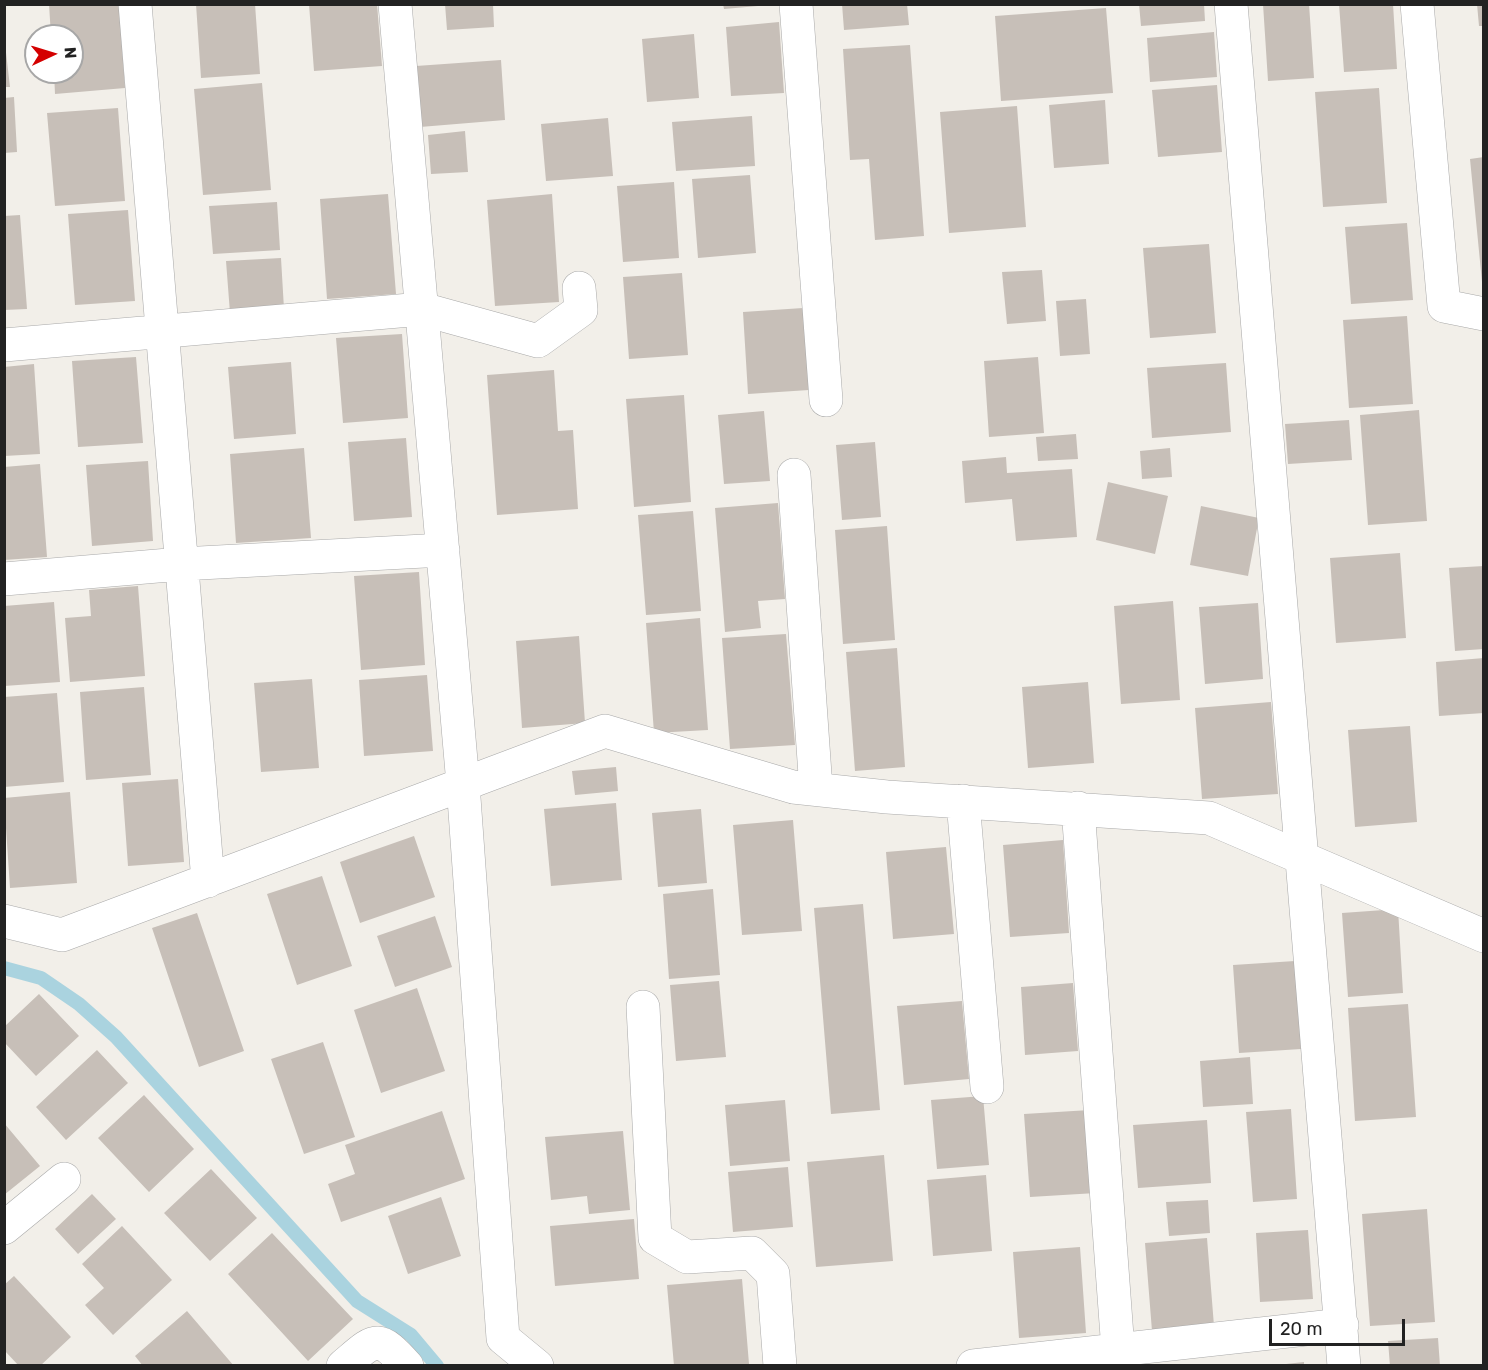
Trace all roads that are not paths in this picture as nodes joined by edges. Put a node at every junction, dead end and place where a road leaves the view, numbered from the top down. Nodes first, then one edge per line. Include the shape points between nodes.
1 (135, 4) edge
2 (395, 4) edge
3 (796, 4) edge
4 (1231, 4) edge
5 (1417, 4) edge
6 (579, 288) dead end
7 (422, 309) junction
8 (1484, 314) edge
9 (164, 331) junction
10 (4, 345) edge
11 (826, 400) dead end
12 (794, 475) dead end
13 (443, 550) junction
14 (181, 564) junction
15 (4, 579) edge
16 (463, 784) junction
17 (816, 789) junction
18 (963, 801) junction
19 (1078, 808) junction
20 (1300, 856) junction
21 (208, 881) junction
22 (4, 921) edge
23 (1484, 936) edge
24 (643, 1007) dead end
25 (987, 1087) dead end
26 (64, 1179) dead end
27 (4, 1228) edge
28 (1342, 1325) junction
29 (1118, 1350) junction
30 (343, 1365) edge
31 (407, 1365) edge
32 (537, 1365) edge
33 (780, 1365) edge
34 (974, 1365) edge
35 (1344, 1365) edge

1 - 9 street
2 - 7 street
3 - 11 street
4 - 20 street
5 - 8 street via 1444,306
6 - 7 street via 581,310 538,341
7 - 9 street
7 - 13 street
9 - 10 street
9 - 14 street
12 - 17 street
13 - 14 street
13 - 16 street
14 - 15 street
14 - 21 street
16 - 17 street via 605,731 793,787
16 - 21 street
16 - 32 street via 503,1338
17 - 18 street
18 - 19 street
18 - 25 street
19 - 20 street via 1209,818
19 - 29 street
20 - 23 street
20 - 28 street
21 - 22 street via 62,935
24 - 33 street via 655,1238 687,1257 752,1253 773,1274
26 - 27 street
28 - 29 street
28 - 35 street
29 - 34 street
30 - 31 street via 369,1344 378,1343 388,1345

